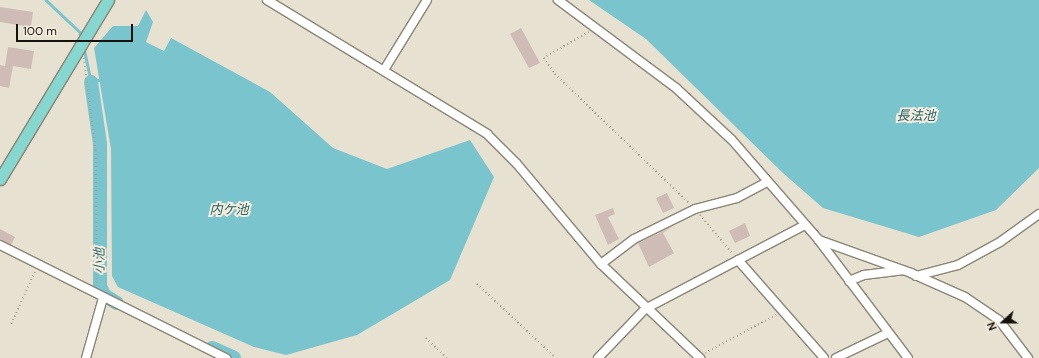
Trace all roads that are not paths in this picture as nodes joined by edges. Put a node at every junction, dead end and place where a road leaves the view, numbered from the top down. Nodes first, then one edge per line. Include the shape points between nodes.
1 (108, 0) edge
2 (267, 0) edge
3 (426, 0) edge
4 (558, 0) edge
5 (384, 70) junction
6 (0, 179) edge
7 (767, 182) junction
8 (1039, 214) edge
9 (802, 226) junction
10 (818, 239) junction
11 (0, 245) edge
12 (738, 260) junction
13 (601, 264) junction
14 (903, 270) junction
15 (916, 276) junction
16 (849, 281) junction
17 (100, 296) junction
18 (645, 309) junction
19 (888, 333) junction
20 (699, 357) edge
21 (86, 358) edge
22 (226, 358) edge
23 (598, 358) edge
24 (824, 358) edge
25 (836, 358) edge
26 (908, 358) edge
27 (1028, 358) edge

1 - 6 main road
2 - 5 street
3 - 5 street
4 - 7 street via 676,88 732,140
5 - 13 street via 487,134 517,164
7 - 9 street
7 - 13 street via 737,198 695,209 634,239
8 - 15 street via 1000,242 958,265
9 - 10 street
9 - 12 street
10 - 14 street
10 - 16 street
11 - 17 street
12 - 18 street
12 - 24 street
13 - 18 street
14 - 15 street
14 - 16 street via 864,275
15 - 27 street via 964,297 998,320
16 - 19 street
17 - 21 street
17 - 22 street
18 - 20 street
18 - 23 street
19 - 25 street
19 - 26 street

